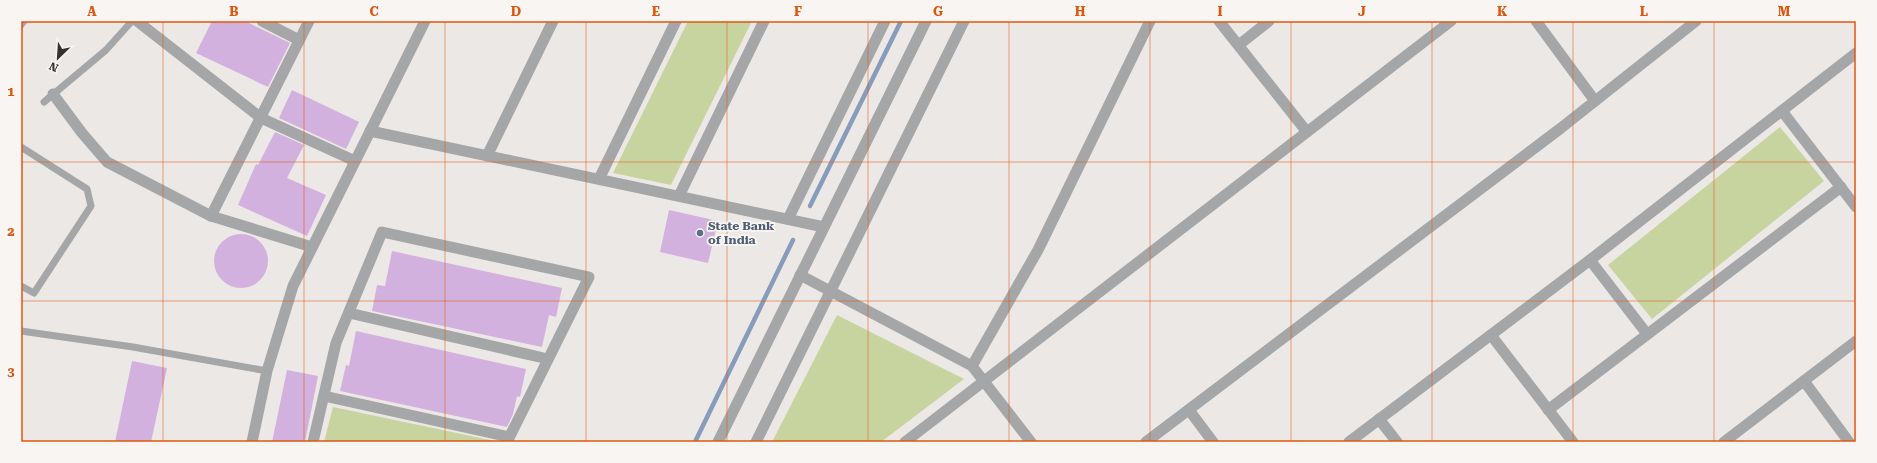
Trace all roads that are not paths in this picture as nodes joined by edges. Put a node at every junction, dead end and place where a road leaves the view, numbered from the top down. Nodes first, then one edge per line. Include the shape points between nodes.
1 (24, 21) edge
2 (132, 21) edge
3 (137, 21) edge
4 (262, 21) edge
5 (309, 21) edge
6 (425, 21) edge
7 (553, 21) edge
8 (676, 21) edge
9 (764, 21) edge
10 (885, 21) edge
11 (926, 21) edge
12 (964, 21) edge
13 (1150, 21) edge
14 (1219, 21) edge
15 (1269, 21) edge
16 (1451, 21) edge
17 (1536, 21) edge
18 (1696, 21) edge
19 (21, 25) edge
20 (299, 40) junction
21 (1240, 44) junction
22 (1856, 53) edge
23 (53, 94) junction
24 (1595, 100) junction
25 (44, 102) dead end
26 (1782, 111) junction
27 (260, 118) junction
28 (370, 131) junction
29 (1307, 132) junction
30 (21, 147) edge
31 (487, 156) junction
32 (355, 161) junction
33 (599, 179) junction
34 (1841, 187) junction
35 (679, 196) junction
36 (1856, 207) edge
37 (210, 216) junction
38 (788, 219) junction
39 (824, 227) junction
40 (312, 247) junction
41 (1590, 260) junction
42 (800, 275) junction
43 (21, 286) edge
44 (832, 290) junction
45 (348, 313) junction
46 (21, 331) edge
47 (1647, 334) junction
48 (1490, 335) junction
49 (1856, 341) edge
50 (548, 359) junction
51 (972, 366) junction
52 (267, 371) junction
53 (985, 381) junction
54 (1804, 381) junction
55 (324, 396) junction
56 (1189, 410) junction
57 (1548, 410) junction
58 (1379, 419) junction
59 (508, 440) edge
60 (252, 442) edge
61 (313, 442) edge
62 (718, 442) edge
63 (756, 442) edge
64 (905, 442) edge
65 (1031, 442) edge
66 (1146, 442) edge
67 (1213, 442) edge
68 (1349, 442) edge
69 (1397, 442) edge
70 (1573, 442) edge
71 (1724, 442) edge
72 (1849, 442) edge

1 - 19 lane
2 - 23 lane via 106,50
3 - 27 street
4 - 20 street
5 - 20 street
6 - 28 street
7 - 31 street
8 - 33 street
9 - 35 street
10 - 38 street
11 - 39 street
12 - 44 street
13 - 51 street via 1038,250
14 - 21 street
15 - 21 street
16 - 29 street
17 - 24 street
18 - 24 street
20 - 27 street
21 - 29 street
22 - 26 street
23 - 25 lane
23 - 37 street via 107,162
24 - 56 street
26 - 34 street
26 - 41 street
27 - 32 street
27 - 37 street
28 - 31 street
28 - 32 street
29 - 53 street
30 - 43 lane via 87,190 91,206 34,293
31 - 33 street
32 - 40 street
33 - 35 street
34 - 36 street
34 - 47 street
35 - 38 street
37 - 40 street
38 - 39 street
39 - 42 street
40 - 52 street via 293,286
41 - 47 street
41 - 48 street
42 - 44 street
42 - 62 street
44 - 51 street
44 - 63 street
45 - 50 street
45 - 50 street via 382,232 588,277
45 - 55 street via 336,343
46 - 52 lane via 133,347
47 - 57 street
48 - 57 street
48 - 58 street
49 - 54 street
50 - 59 street
51 - 53 street
52 - 60 street
53 - 64 street
53 - 65 street
54 - 71 street
54 - 72 street
55 - 59 street
55 - 61 street
56 - 66 street
56 - 67 street
57 - 70 street
58 - 68 street
58 - 69 street

